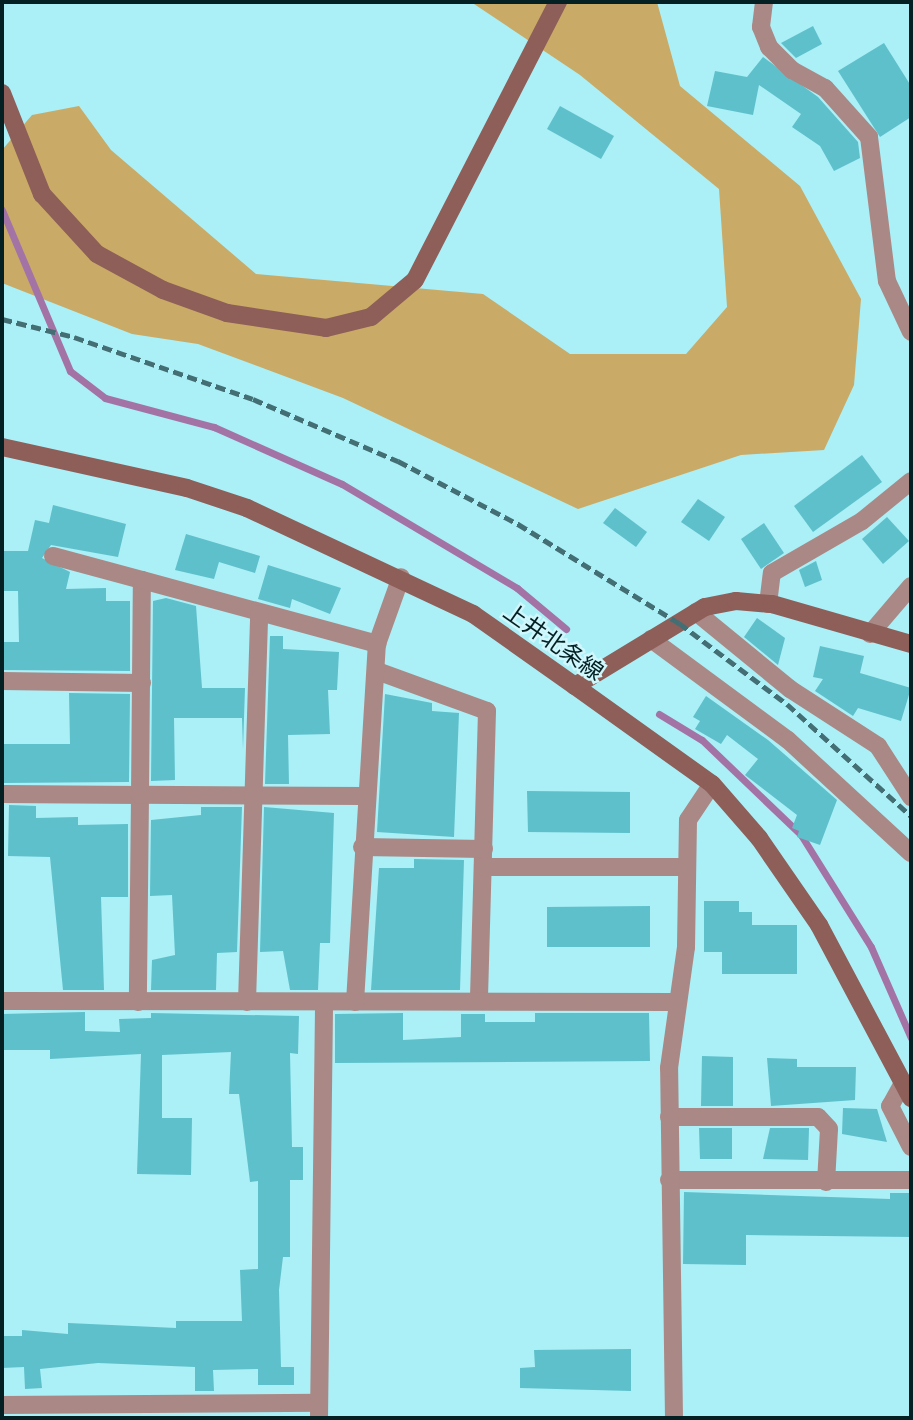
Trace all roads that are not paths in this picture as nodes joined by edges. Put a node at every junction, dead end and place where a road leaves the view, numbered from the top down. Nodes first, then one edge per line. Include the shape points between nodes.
1 (558, 2) edge
2 (764, 2) edge
3 (2, 93) edge
4 (911, 332) edge
5 (2, 447) edge
6 (911, 481) edge
7 (53, 556) dead end
8 (401, 577) junction
9 (142, 580) junction
10 (911, 586) edge
11 (768, 604) junction
12 (696, 612) junction
13 (259, 614) junction
14 (870, 634) junction
15 (651, 639) junction
16 (377, 644) junction
17 (911, 644) edge
18 (377, 670) junction
19 (2, 681) edge
20 (142, 683) junction
21 (575, 686) junction
22 (712, 784) junction
23 (2, 794) edge
24 (140, 795) junction
25 (252, 795) junction
26 (363, 796) junction
27 (911, 797) edge
28 (362, 846) junction
29 (911, 853) edge
30 (483, 858) junction
31 (687, 867) junction
32 (2, 1001) edge
33 (479, 1001) junction
34 (138, 1002) junction
35 (247, 1002) junction
36 (355, 1002) junction
37 (677, 1002) junction
38 (324, 1004) junction
39 (907, 1090) edge
40 (668, 1117) junction
41 (911, 1147) edge
42 (669, 1180) junction
43 (911, 1181) edge
44 (826, 1182) junction
45 (2, 1405) edge
46 (319, 1411) edge
47 (674, 1418) edge

1 - 3 street via 415,280 371,317 326,328 227,313 163,290 97,254 42,194
2 - 4 street via 761,27 769,47 792,70 825,88 869,137 887,281
5 - 8 street, 上井北条線 via 187,488
6 - 11 street via 862,521 772,573
7 - 9 street
8 - 16 street
8 - 21 street, 上井北条線 via 473,614
9 - 13 street
9 - 20 street
10 - 14 street
11 - 12 street via 736,601
11 - 14 street
12 - 15 street
12 - 27 street via 790,689 878,746
13 - 16 street
13 - 25 street
14 - 17 street
15 - 21 street
15 - 29 street via 788,740
16 - 18 street
18 - 26 street
18 - 30 street via 487,711
19 - 20 street
20 - 24 street
21 - 22 street, 上井北条線
22 - 31 street via 688,820
22 - 39 street, 上井北条線 via 791,881
23 - 24 street
24 - 25 street
24 - 34 street
25 - 26 street
25 - 35 street
26 - 28 street
28 - 30 street
28 - 36 street
30 - 31 street
30 - 33 street
31 - 37 street
32 - 34 street
33 - 36 street
33 - 37 street
34 - 35 street
35 - 38 street
36 - 38 street
37 - 40 street
38 - 46 street
39 - 41 street via 890,1107
40 - 42 street
40 - 44 street via 818,1117 829,1129
42 - 44 street
42 - 47 street
43 - 44 street
45 - 46 street

